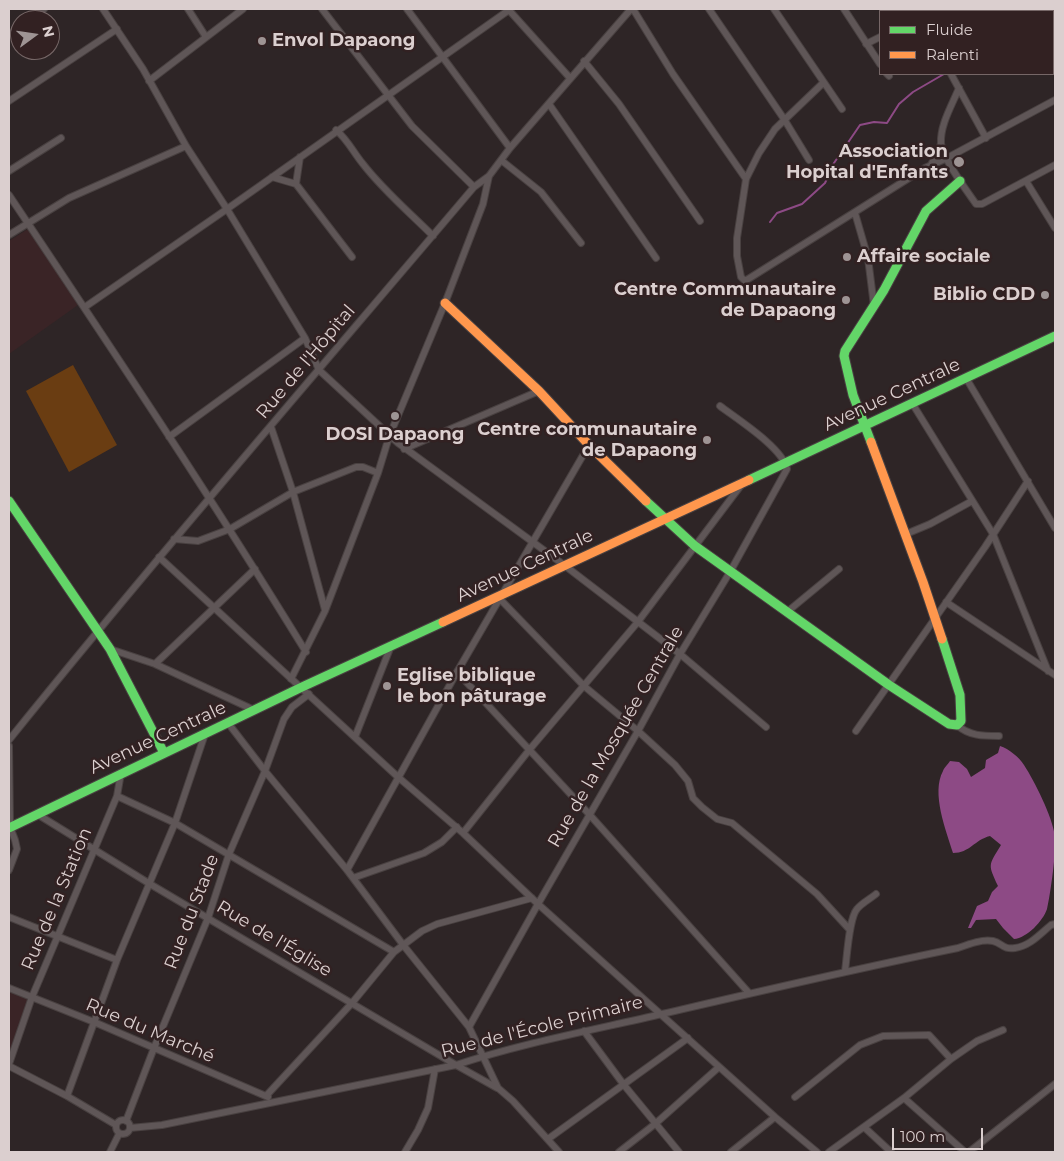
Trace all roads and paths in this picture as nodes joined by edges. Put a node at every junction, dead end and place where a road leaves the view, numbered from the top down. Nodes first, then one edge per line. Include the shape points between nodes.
1 (103, 9) edge
2 (188, 9) edge
3 (243, 9) edge
4 (322, 9) edge
5 (407, 9) edge
6 (508, 9) edge
7 (632, 9) edge
8 (709, 9) edge
9 (774, 9) edge
10 (844, 9) edge
11 (117, 29) junction
12 (206, 37) junction
13 (879, 38) edge
14 (866, 44) junction
15 (443, 58) junction
16 (584, 61) junction
17 (879, 63) edge
18 (952, 76) edge
19 (570, 78) junction
20 (149, 81) junction
21 (824, 83) junction
22 (959, 88) junction
23 (387, 95) junction
24 (1055, 100) edge
25 (9, 101) edge
26 (549, 104) junction
27 (842, 109) dead end
28 (784, 119) junction
29 (336, 130) junction
30 (61, 138) dead end
31 (986, 138) junction
32 (941, 144) junction
33 (186, 146) junction
34 (510, 148) junction
35 (300, 157) junction
36 (947, 158) junction
37 (502, 160) junction
38 (809, 160) dead end
39 (931, 165) junction
40 (1055, 165) edge
41 (9, 171) edge
42 (489, 176) junction
43 (272, 177) junction
44 (746, 179) junction
45 (960, 181) junction
46 (1026, 181) junction
47 (296, 184) junction
48 (474, 187) junction
49 (9, 195) edge
50 (227, 209) junction
51 (855, 213) junction
52 (700, 221) dead end
53 (27, 222) junction
54 (1055, 228) edge
55 (9, 235) edge
56 (433, 236) junction
57 (581, 243) dead end
58 (352, 257) dead end
59 (656, 258) dead end
60 (446, 303) junction
61 (85, 307) junction
62 (874, 307) junction
63 (1055, 336) edge
64 (305, 338) junction
65 (319, 370) junction
66 (966, 378) junction
67 (539, 391) junction
68 (912, 403) junction
69 (720, 406) dead end
70 (865, 425) junction
71 (271, 426) junction
72 (169, 437) junction
73 (390, 437) junction
74 (589, 445) junction
75 (404, 449) junction
76 (786, 462) junction
77 (378, 473) junction
78 (1028, 481) junction
79 (743, 482) junction
80 (293, 492) junction
81 (209, 497) junction
82 (9, 501) edge
83 (972, 501) junction
84 (665, 520) junction
85 (230, 528) junction
86 (1055, 528) edge
87 (906, 534) junction
88 (993, 534) junction
89 (174, 540) junction
90 (532, 542) junction
91 (695, 546) junction
92 (159, 557) junction
93 (564, 565) junction
94 (255, 569) junction
95 (839, 570) dead end
96 (730, 572) junction
97 (500, 597) junction
98 (946, 602) junction
99 (214, 608) junction
100 (326, 611) junction
101 (787, 612) junction
102 (935, 618) junction
103 (637, 622) junction
104 (97, 631) junction
105 (391, 646) junction
106 (110, 649) junction
107 (306, 652) junction
108 (680, 654) junction
109 (155, 664) junction
110 (1048, 671) junction
111 (457, 672) junction
112 (1055, 675) edge
113 (291, 679) junction
114 (889, 685) junction
115 (584, 686) junction
116 (305, 691) junction
117 (254, 710) junction
118 (228, 723) junction
119 (957, 724) junction
120 (766, 727) dead end
121 (638, 731) junction
122 (856, 731) dead end
123 (205, 734) junction
124 (999, 736) dead end
125 (355, 737) junction
126 (9, 740) edge
127 (9, 746) edge
128 (530, 749) junction
129 (164, 753) junction
130 (264, 772) junction
131 (121, 773) junction
132 (398, 777) junction
133 (118, 796) junction
134 (37, 814) junction
135 (590, 814) junction
136 (175, 823) junction
137 (10, 827) edge
138 (456, 827) junction
139 (463, 833) junction
140 (93, 851) junction
141 (229, 854) junction
142 (9, 870) edge
143 (346, 870) junction
144 (353, 878) junction
145 (150, 884) junction
146 (876, 894) dead end
147 (532, 898) junction
148 (538, 904) junction
149 (9, 917) edge
150 (208, 918) junction
151 (1055, 924) edge
152 (850, 930) junction
153 (57, 936) junction
154 (404, 946) junction
155 (394, 952) junction
156 (116, 960) junction
157 (846, 971) junction
158 (9, 988) edge
159 (749, 993) junction
160 (32, 997) junction
161 (352, 1003) junction
162 (661, 1014) junction
163 (94, 1022) junction
164 (470, 1027) junction
165 (1003, 1030) dead end
166 (584, 1032) junction
167 (688, 1038) junction
168 (154, 1048) junction
169 (482, 1056) junction
170 (951, 1059) junction
171 (9, 1065) edge
172 (456, 1065) junction
173 (719, 1066) junction
174 (435, 1069) junction
175 (1055, 1084) edge
176 (624, 1085) junction
177 (498, 1088) junction
178 (67, 1096) junction
179 (266, 1096) junction
180 (795, 1097) dead end
181 (904, 1098) junction
182 (280, 1100) junction
183 (775, 1117) junction
184 (126, 1120) junction
185 (655, 1124) junction
186 (116, 1125) junction
187 (864, 1127) junction
188 (130, 1128) junction
189 (120, 1134) junction
190 (548, 1138) junction
191 (110, 1152) edge
192 (404, 1152) edge
193 (559, 1152) edge
194 (619, 1152) edge
195 (679, 1152) edge
196 (731, 1152) edge
197 (817, 1152) edge
198 (829, 1152) edge
199 (891, 1152) edge
200 (967, 1152) edge

1 - 11 street
2 - 12 street
3 - 12 street
4 - 23 street
5 - 15 street
6 - 15 street
6 - 19 street
7 - 16 street, Rue de l'Hôpital
7 - 44 street
8 - 28 street
9 - 21 street
10 - 14 street
11 - 20 street
11 - 25 street
12 - 20 street
13 - 14 street
14 - 17 street
15 - 23 street
15 - 34 street
16 - 19 street, Rue de l'Hôpital
16 - 52 street via 619,104
18 - 22 street
19 - 26 street, Rue de l'Hôpital
20 - 33 street
21 - 27 street
21 - 28 street
22 - 31 street
22 - 32 street via 945,120
23 - 29 street
23 - 48 street via 412,126
24 - 31 street
26 - 34 street, Rue de l'Hôpital
26 - 59 street
28 - 38 street
28 - 44 street via 770,136
29 - 35 street
29 - 56 street via 401,206
30 - 41 street
31 - 36 street
32 - 36 street
32 - 39 street
33 - 50 street
33 - 53 street via 69,198
34 - 37 street, Rue de l'Hôpital
35 - 43 street
35 - 47 street
36 - 39 street
36 - 45 street
37 - 42 street, Rue de l'Hôpital
37 - 57 street via 541,192
39 - 51 street
40 - 46 street
42 - 48 street, Rue de l'Hôpital
42 - 60 street via 483,204
43 - 47 street
43 - 50 street
44 - 51 street via 737,238 737,256 741,277 745,281
45 - 46 street via 980,205
45 - 62 main road via 926,211
46 - 54 street
47 - 58 street
48 - 56 street, Rue de l'Hôpital
49 - 53 street
50 - 61 street
50 - 64 street
51 - 62 street via 868,258
53 - 55 street
53 - 61 street
56 - 65 street, Rue de l'Hôpital
60 - 67 main road
60 - 73 street
61 - 72 street
62 - 70 main road via 844,356 853,395
63 - 66 main road, Avenue Centrale
64 - 65 street
64 - 72 street
65 - 71 street, Rue de l'Hôpital
65 - 73 street
66 - 68 main road, Avenue Centrale
66 - 78 street
67 - 74 main road
67 - 75 street
68 - 70 main road, Avenue Centrale
68 - 83 street
69 - 76 street via 769,444
70 - 76 main road, Avenue Centrale
70 - 87 main road
71 - 80 street
71 - 81 street, Rue de l'Hôpital
72 - 81 street
73 - 75 street
73 - 77 street
74 - 84 main road
74 - 90 street
75 - 90 street
76 - 79 main road, Avenue Centrale
76 - 96 street, Rue de la Mosquée Centrale via 787,469
77 - 80 street via 356,467
77 - 100 street
78 - 86 street
78 - 88 street
79 - 84 main road, Avenue Centrale
79 - 91 street
80 - 85 street
80 - 100 street
81 - 85 street
81 - 89 street, Rue de l'Hôpital
82 - 104 main road
83 - 87 street
83 - 88 street
84 - 91 main road
84 - 93 main road, Avenue Centrale
85 - 89 street via 198,541
85 - 94 street
87 - 102 main road
88 - 98 street
88 - 110 street
89 - 92 street, Rue de l'Hôpital
90 - 93 street
90 - 97 street
91 - 96 main road
91 - 103 street
92 - 99 street
92 - 104 street, Rue de l'Hôpital
93 - 97 main road, Avenue Centrale
93 - 103 street
94 - 99 street
94 - 107 street
95 - 101 street
96 - 101 main road
96 - 108 street, Rue de la Mosquée Centrale
97 - 105 main road, Avenue Centrale
97 - 111 street
97 - 115 street
98 - 102 street
98 - 110 street
99 - 109 street
99 - 113 street
100 - 107 street
101 - 114 main road
102 - 114 street
102 - 119 main road via 960,695 962,721
103 - 108 street
103 - 115 street
104 - 106 main road
104 - 126 street, Rue de l'Hôpital
105 - 116 main road, Avenue Centrale
105 - 125 street
106 - 109 street
106 - 129 main road
107 - 113 street
108 - 120 street
108 - 121 street, Rue de la Mosquée Centrale
109 - 117 street
110 - 112 street
111 - 128 street
111 - 132 street
113 - 116 street
114 - 119 main road via 949,724
114 - 122 street
115 - 121 street
115 - 128 street
116 - 117 main road, Avenue Centrale
116 - 125 street
116 - 130 street, Rue du Stade via 284,719
117 - 118 main road, Avenue Centrale
118 - 123 main road, Avenue Centrale
118 - 130 street
119 - 124 street via 962,730 980,736
121 - 135 street, Rue de la Mosquée Centrale
121 - 152 street via 678,769 688,781 692,797 702,807 716,819 732,823 817,894
123 - 129 main road, Avenue Centrale
123 - 136 street
125 - 132 street
127 - 137 street
128 - 135 street
128 - 139 street
129 - 131 main road, Avenue Centrale
130 - 141 street, Rue du Stade
130 - 143 street
131 - 133 street, Rue de la Station
131 - 134 main road, Avenue Centrale
132 - 138 street
132 - 143 street
133 - 136 street
133 - 140 street, Rue de la Station
134 - 137 main road, Avenue Centrale
134 - 140 street, Rue de l'Église
135 - 148 street, Rue de la Mosquée Centrale
135 - 159 street
136 - 141 street
136 - 145 street
137 - 142 street via 16,849
138 - 139 street
138 - 144 street via 442,842 424,853
139 - 147 street
140 - 145 street, Rue de l'Église
140 - 153 street, Rue de la Station
141 - 150 street, Rue du Stade
141 - 155 street
143 - 144 street
144 - 154 street
145 - 150 street, Rue de l'Église
145 - 156 street
146 - 152 street via 856,910
147 - 148 street
147 - 154 street via 438,924 422,931
148 - 162 street
148 - 164 street, Rue de la Mosquée Centrale
149 - 153 street
150 - 161 street, Rue de l'Église
150 - 168 street, Rue du Stade
151 - 157 street, Rue de l'École Primaire via 1031,942 1016,948 1004,948 993,941 975,942
152 - 157 street
153 - 156 street
153 - 160 street, Rue de la Station
154 - 155 street
154 - 164 street
155 - 161 street
156 - 163 street
157 - 159 street, Rue de l'École Primaire
158 - 160 street, Rue du Marché
159 - 162 street, Rue de l'École Primaire
160 - 163 street, Rue du Marché
160 - 171 street, Rue de la Station
161 - 172 street, Rue de l'Église
161 - 179 street
162 - 166 street, Rue de l'École Primaire
162 - 167 street
163 - 168 street, Rue du Marché
163 - 178 street
164 - 169 street
165 - 170 street via 977,1041
166 - 169 street, Rue de l'École Primaire
166 - 176 street
167 - 173 street
167 - 176 street
168 - 179 street, Rue du Marché
168 - 184 street, Rue du Stade
169 - 172 street, Rue de l'École Primaire
169 - 177 street
170 - 180 street via 929,1035 883,1036 860,1045
170 - 181 street
171 - 178 street
172 - 174 street, Rue de l'École Primaire
172 - 177 street, Rue de l'Église
173 - 183 street
173 - 185 street
174 - 182 street, Rue de l'École Primaire
174 - 192 street via 428,1108
175 - 200 street
176 - 185 street
176 - 190 street
177 - 190 street
178 - 186 street
179 - 182 street, Rue du Marché
181 - 187 street
181 - 200 street
182 - 188 street, Rue de l'École Primaire via 162,1125
183 - 196 street
183 - 197 street
184 - 186 street
184 - 188 street
185 - 194 street
185 - 195 street
186 - 189 street
187 - 198 street
187 - 199 street
188 - 189 street via 126,1134
189 - 191 street
190 - 193 street

